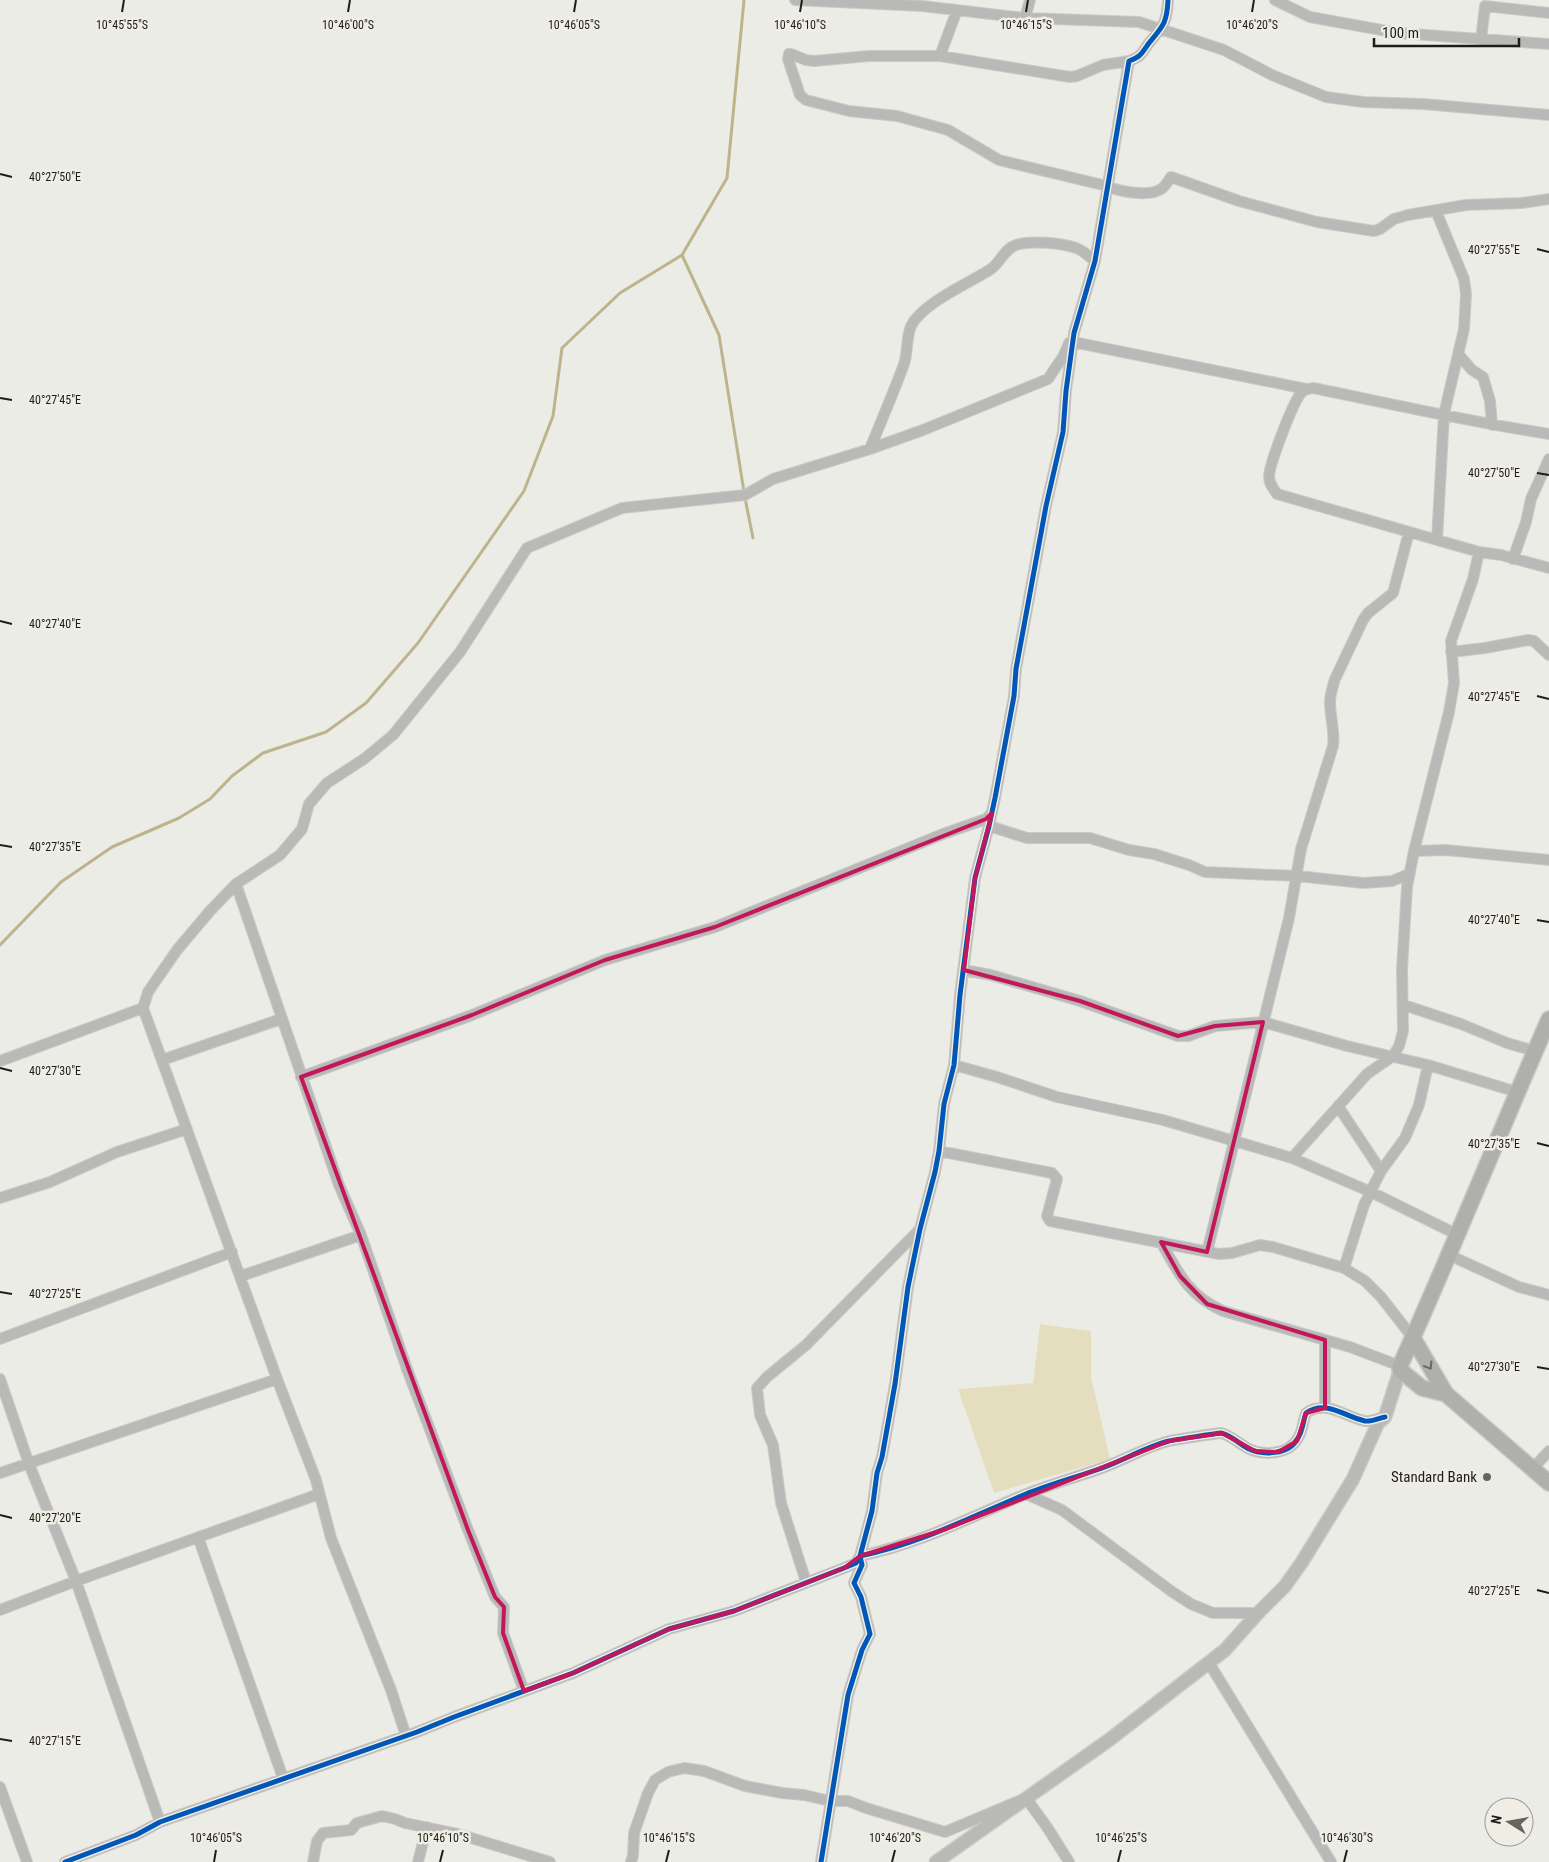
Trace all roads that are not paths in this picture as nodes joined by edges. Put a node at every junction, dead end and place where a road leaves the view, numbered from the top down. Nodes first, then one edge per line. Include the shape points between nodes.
1 (795, 0) edge
2 (1030, 0) edge
3 (1168, 0) edge
4 (1274, 0) edge
5 (957, 10) junction
6 (1549, 14) edge
7 (1025, 18) junction
8 (1162, 29) junction
9 (1481, 40) junction
10 (1549, 44) edge
11 (940, 56) junction
12 (1128, 61) junction
13 (1549, 115) edge
14 (1107, 186) junction
15 (1549, 199) edge
16 (1436, 211) junction
17 (1095, 261) junction
18 (1073, 338) junction
19 (1459, 355) junction
20 (1306, 389) junction
21 (1444, 414) junction
22 (1492, 425) junction
23 (1549, 434) edge
24 (870, 449) junction
25 (1549, 459) edge
26 (1409, 532) junction
27 (1437, 540) junction
28 (1479, 552) junction
29 (1513, 559) junction
30 (1549, 568) edge
31 (1451, 652) junction
32 (1549, 655) edge
33 (992, 813) junction
34 (989, 826) junction
35 (1414, 850) junction
36 (1549, 860) edge
37 (1409, 874) junction
38 (1297, 876) junction
39 (236, 884) junction
40 (964, 970) junction
41 (1404, 1005) junction
42 (143, 1008) junction
43 (1549, 1018) edge
44 (281, 1019) junction
45 (1263, 1022) junction
46 (1535, 1051) junction
47 (1393, 1056) junction
48 (162, 1060) junction
49 (0, 1061) edge
50 (954, 1065) junction
51 (1428, 1065) junction
52 (301, 1077) junction
53 (1517, 1092) junction
54 (1338, 1106) junction
55 (187, 1129) junction
56 (1233, 1141) junction
57 (939, 1151) junction
58 (1292, 1158) junction
59 (1381, 1171) junction
60 (1371, 1192) junction
61 (0, 1198) edge
62 (920, 1228) junction
63 (361, 1235) junction
64 (1458, 1235) junction
65 (1161, 1242) junction
66 (232, 1252) junction
67 (1207, 1252) junction
68 (1450, 1255) junction
69 (1344, 1268) junction
70 (240, 1276) junction
71 (1549, 1294) edge
72 (0, 1338) edge
73 (1413, 1338) junction
74 (1325, 1340) junction
75 (1400, 1368) junction
76 (0, 1379) edge
77 (277, 1380) junction
78 (1446, 1394) junction
79 (1325, 1408) junction
80 (1384, 1417) junction
81 (1549, 1451) edge
82 (28, 1464) junction
83 (1533, 1468) junction
84 (0, 1473) edge
85 (1549, 1483) edge
86 (320, 1494) junction
87 (1026, 1494) junction
88 (198, 1537) junction
89 (860, 1556) junction
90 (76, 1580) junction
91 (806, 1582) junction
92 (0, 1610) edge
93 (1258, 1614) junction
94 (1209, 1664) junction
95 (524, 1691) junction
96 (406, 1736) junction
97 (283, 1778) junction
98 (0, 1787) edge
99 (1026, 1798) junction
100 (830, 1801) junction
101 (160, 1822) junction
102 (427, 1827) junction
103 (71, 1861) edge
104 (27, 1862) edge
105 (313, 1862) edge
106 (418, 1862) edge
107 (550, 1862) edge
108 (631, 1862) edge
109 (821, 1862) edge
110 (936, 1862) edge
111 (1069, 1862) edge
112 (1331, 1862) edge

1 - 5 street
2 - 7 street
3 - 8 street via 1168,14
4 - 9 street via 1310,17 1398,33
5 - 7 street
5 - 11 street
6 - 9 street via 1485,6
7 - 8 street via 1139,22
8 - 12 street via 1139,57
8 - 13 street via 1224,50 1272,75 1326,97
9 - 10 street
11 - 12 street via 1070,77
11 - 14 street via 869,56 814,61 789,54 788,59 800,95 806,100 849,111 897,116 948,130 999,160
12 - 14 street
14 - 16 street via 1148,195 1161,190 1171,178 1318,222 1374,231 1394,219
14 - 17 street
15 - 16 street via 1484,203
16 - 19 street via 1464,279 1464,329
17 - 18 street
17 - 24 street via 1078,248 1057,244 1016,245 1009,248 992,268 920,314 912,325 904,363
18 - 20 street
18 - 24 street via 1048,379
18 - 33 street via 1063,432 1046,506
19 - 21 street
19 - 22 street via 1483,377
20 - 21 street
20 - 26 street via 1298,398 1273,458 1270,485 1277,494
21 - 22 street
21 - 27 street
22 - 23 street
24 - 39 street via 773,480 745,495 622,508 527,548 460,652 393,735 327,783 309,804 302,828 280,855
25 - 29 street via 1531,499
26 - 27 street
26 - 38 street via 1393,593 1362,620 1335,679 1330,700 1333,746 1307,827
27 - 28 street
28 - 29 street
28 - 31 street via 1451,641
29 - 30 street
31 - 32 street via 1528,640 1534,641
31 - 35 street via 1454,683 1449,712
33 - 34 street
33 - 52 street via 986,819 715,927 605,960 472,1015
34 - 38 street via 1027,838 1090,838 1154,854 1205,872
34 - 40 street via 975,878
35 - 36 street
35 - 37 street
37 - 38 street via 1392,881 1363,883
37 - 41 street via 1402,946
38 - 45 street via 1290,918
39 - 42 street via 177,950 148,992
39 - 44 street
40 - 45 street via 1080,1001 1178,1036 1188,1036 1215,1026
40 - 50 street
41 - 46 street
41 - 47 street via 1403,1031
42 - 48 street
42 - 49 street
43 - 46 main road
44 - 48 street
44 - 52 street
45 - 47 street
45 - 56 street
46 - 53 main road
47 - 51 street
47 - 54 street via 1367,1074
48 - 55 street
50 - 56 street via 1057,1098 1163,1120
50 - 57 street via 944,1104
51 - 53 street
51 - 59 street via 1419,1105 1405,1138
52 - 63 street via 339,1185
53 - 64 main road
54 - 58 street
54 - 59 street
55 - 61 street via 117,1152 50,1182
55 - 66 street
56 - 58 street
56 - 67 street
57 - 62 street
57 - 65 street via 1052,1173 1057,1179 1047,1216 1050,1221
58 - 60 street
59 - 60 street
60 - 64 street
60 - 69 street
62 - 89 street via 872,1512
62 - 91 street via 806,1345 757,1388 760,1415 773,1445 781,1503
63 - 70 street
63 - 95 street via 468,1530 495,1597 504,1607 503,1633
64 - 68 main road
65 - 67 street
65 - 74 street via 1180,1276 1208,1304
66 - 70 street
66 - 72 street
67 - 69 street via 1232,1253 1260,1245 1273,1246
68 - 71 street via 1519,1288
68 - 73 main road
69 - 73 street via 1360,1277 1375,1292
70 - 77 street
73 - 75 main road
73 -> 78 main road
74 - 75 street via 1374,1355
74 - 79 street
75 - 78 main road via 1422,1388
75 - 80 street
76 - 82 street
77 - 82 street
77 - 86 street
78 - 83 main road
79 - 80 street via 1367,1422
79 - 87 street via 1306,1413 1297,1441 1278,1452 1264,1454 1255,1451 1222,1433 1168,1441
80 - 93 street via 1327,1524 1285,1586
81 - 83 street
82 - 84 street
82 - 90 street
83 - 85 main road
86 - 88 street
86 - 96 street via 331,1538
87 - 89 street via 946,1529
87 - 93 street via 1062,1510 1191,1604 1213,1613
88 - 90 street
88 - 97 street
89 - 91 street via 856,1563
89 - 100 street via 862,1565 854,1586 861,1597 870,1634 848,1696
90 - 92 street
90 - 101 street
91 - 95 street via 734,1611 669,1629 573,1673
93 - 94 street
94 - 99 street
94 - 112 street
95 - 96 street
96 - 97 street
97 - 101 street
98 - 104 street
99 - 100 street via 944,1832 848,1801
99 - 110 street
99 - 111 street
100 - 108 street via 745,1786 704,1771 684,1768 668,1772 656,1780 648,1793 634,1834
100 - 109 street
101 - 103 street via 136,1836
102 - 105 street via 382,1816 357,1823 351,1830 323,1833 317,1841
102 - 106 street
102 - 107 street

